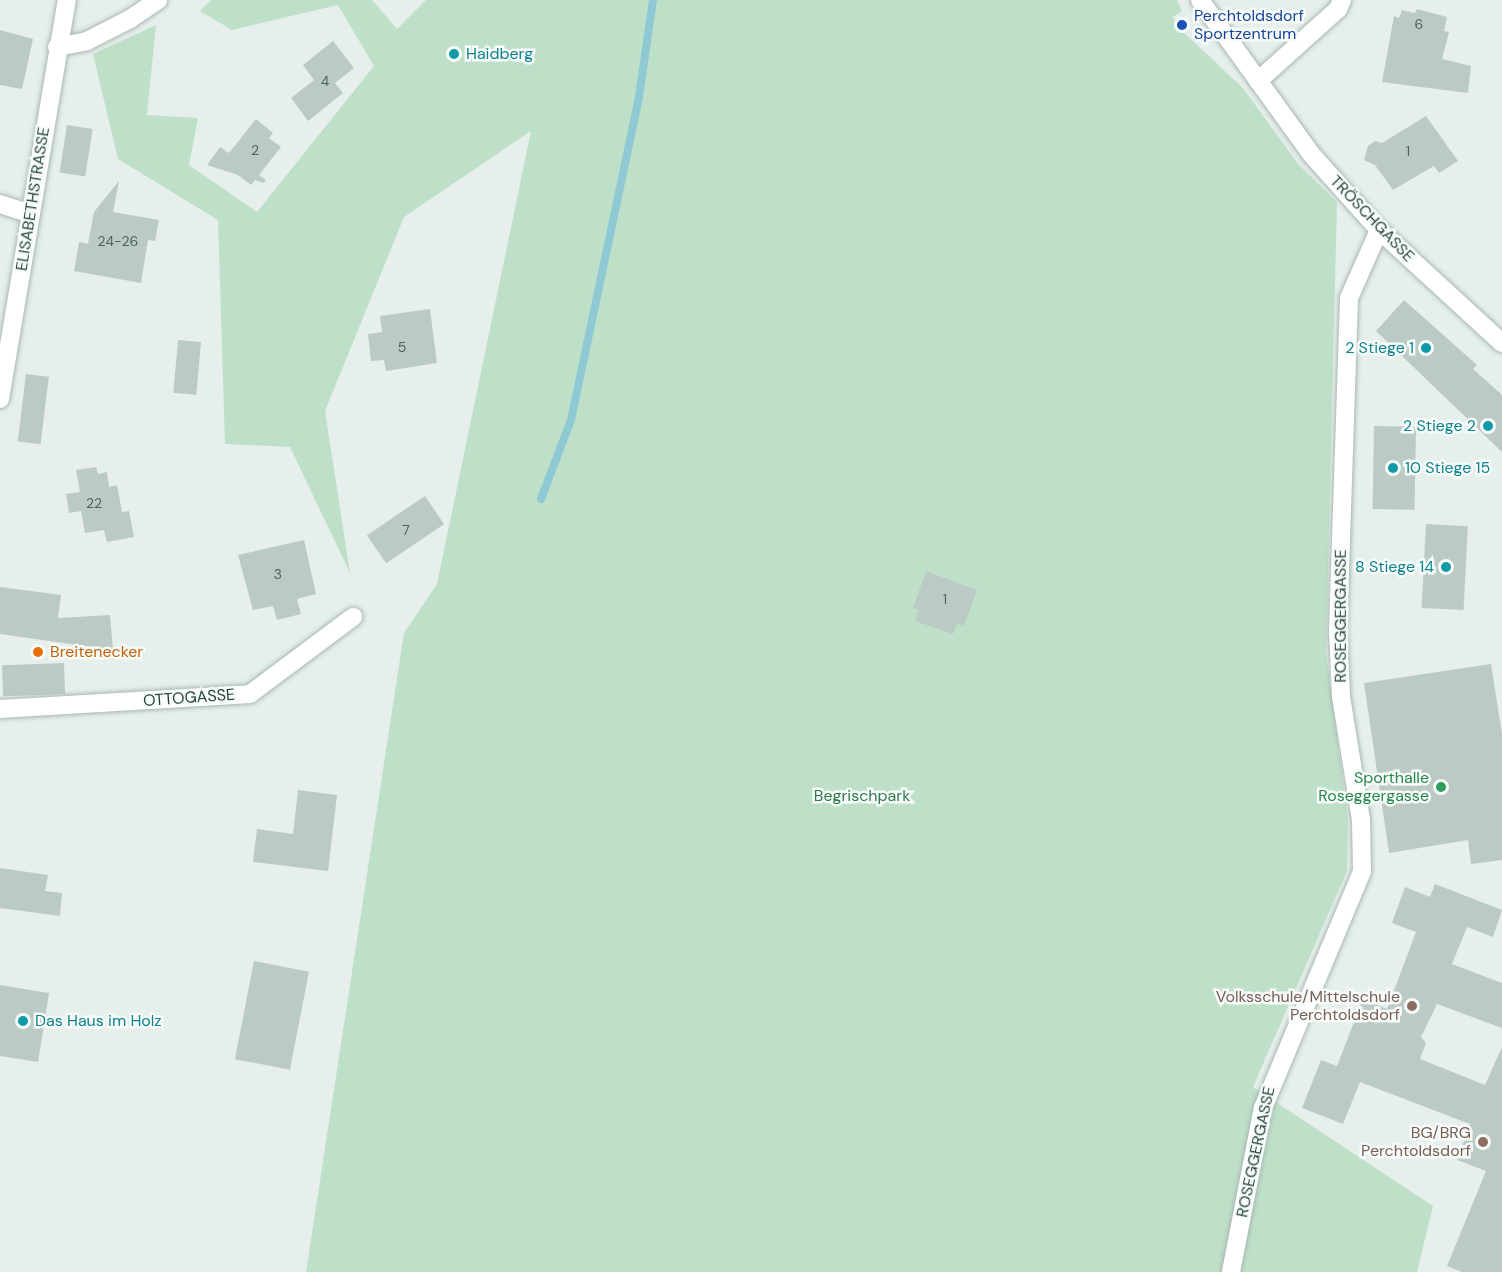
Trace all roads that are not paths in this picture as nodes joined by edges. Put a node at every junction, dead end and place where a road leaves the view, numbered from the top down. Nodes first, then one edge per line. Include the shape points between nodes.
1 (67, 0) edge
2 (158, 0) edge
3 (1200, 0) edge
4 (1342, 0) edge
5 (57, 47) junction
6 (1257, 81) junction
7 (0, 204) edge
8 (30, 214) junction
9 (1379, 230) junction
10 (1502, 343) edge
11 (0, 399) edge
12 (353, 617) dead end
13 (0, 709) edge
14 (1231, 1272) edge

1 - 5 street, ELISABETHSTRASSE
2 - 5 street via 87,41
3 - 6 street, TRÖSCHGASSE
4 - 6 street via 1338,9
5 - 8 street, ELISABETHSTRASSE
6 - 9 street, TRÖSCHGASSE via 1311,154
7 - 8 street
8 - 11 street, ELISABETHSTRASSE
9 - 10 street, TRÖSCHGASSE
9 - 14 street, ROSEGGERGASSE via 1349,298 1338,630 1341,696 1361,820 1362,871 1263,1108
12 - 13 street, OTTOGASSE via 250,694

